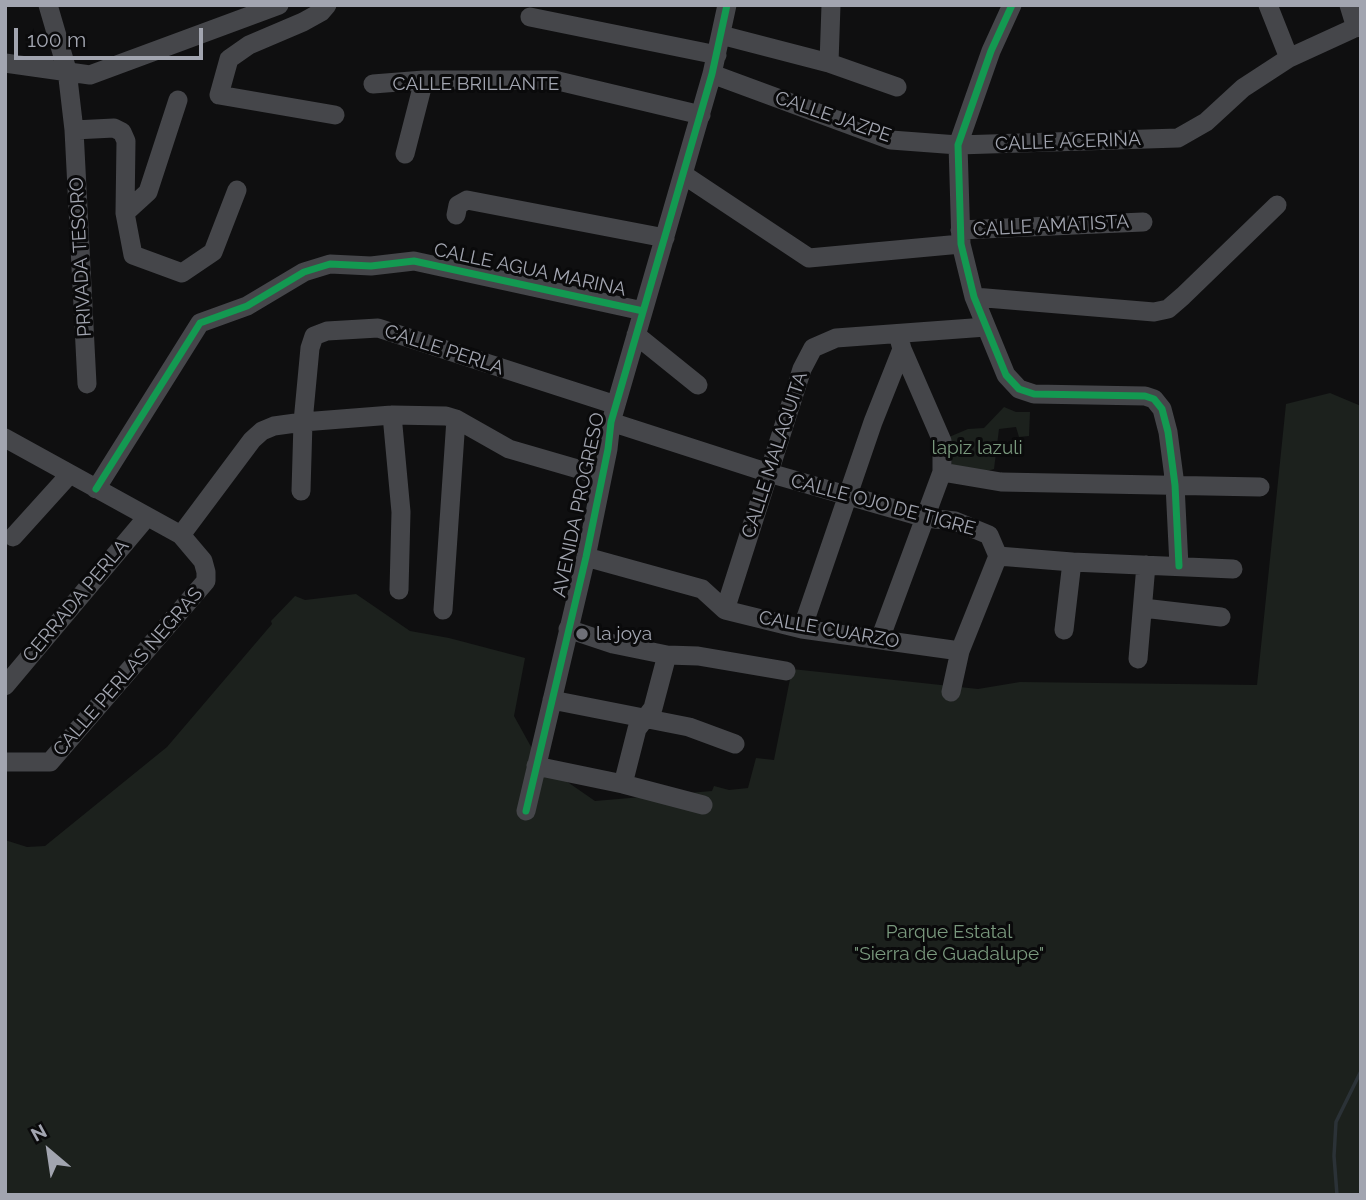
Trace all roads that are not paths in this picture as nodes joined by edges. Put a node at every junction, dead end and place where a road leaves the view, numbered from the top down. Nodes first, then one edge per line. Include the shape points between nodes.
1 (48, 5) edge
2 (279, 5) edge
3 (327, 5) edge
4 (727, 5) edge
5 (831, 5) edge
6 (1012, 5) edge
7 (1268, 5) edge
8 (1349, 5) edge
9 (530, 17) dead end
10 (1358, 27) edge
11 (717, 55) junction
12 (1289, 58) junction
13 (5, 63) edge
14 (829, 63) junction
15 (67, 70) junction
16 (424, 80) junction
17 (373, 84) dead end
18 (897, 87) dead end
19 (178, 100) dead end
20 (335, 115) dead end
21 (701, 115) junction
22 (74, 130) junction
23 (958, 145) junction
24 (405, 154) dead end
25 (125, 167) junction
26 (155, 171) junction
27 (684, 175) junction
28 (237, 190) dead end
29 (1277, 205) dead end
30 (462, 207) dead end
31 (125, 213) junction
32 (1143, 222) dead end
33 (960, 237) junction
34 (665, 239) junction
35 (974, 298) junction
36 (643, 311) junction
37 (986, 327) junction
38 (636, 335) junction
39 (900, 342) junction
40 (87, 384) dead end
41 (698, 385) dead end
42 (613, 413) junction
43 (392, 415) junction
44 (456, 419) junction
45 (303, 422) junction
46 (5, 438) edge
47 (942, 472) junction
48 (70, 474) junction
49 (769, 474) junction
50 (602, 477) junction
51 (1175, 485) junction
52 (1260, 486) dead end
53 (96, 489) junction
54 (301, 491) dead end
55 (847, 494) junction
56 (147, 517) junction
57 (926, 518) junction
58 (181, 535) junction
59 (13, 537) dead end
60 (998, 556) junction
61 (586, 557) junction
62 (1072, 562) junction
63 (1146, 565) junction
64 (1179, 566) junction
65 (1233, 569) dead end
66 (399, 590) dead end
67 (1143, 608) junction
68 (443, 610) dead end
69 (725, 610) junction
70 (1221, 617) dead end
71 (568, 629) junction
72 (802, 629) junction
73 (1064, 630) dead end
74 (880, 639) junction
75 (960, 651) junction
76 (667, 655) junction
77 (1138, 659) dead end
78 (786, 671) dead end
79 (5, 686) edge
80 (951, 692) dead end
81 (552, 700) junction
82 (646, 720) junction
83 (735, 744) dead end
84 (5, 762) edge
85 (536, 766) junction
86 (623, 785) junction
87 (703, 805) dead end
88 (526, 811) dead end

1 - 15 street, PRIVADA TESORO
2 - 15 street via 90,75
3 - 20 street via 229,59 219,95
4 - 11 street, AVENIDA PROGRESO
5 - 14 street
6 - 23 street via 990,51
7 - 12 street
8 - 10 street
9 - 11 street
10 - 12 street
11 - 14 street
11 - 21 street, AVENIDA PROGRESO
11 - 23 street, CALLE JAZPE via 891,140
12 - 23 street, CALLE ACERINA via 1178,138
13 - 15 street
14 - 18 street
15 - 22 street, PRIVADA TESORO
16 - 17 street, CALLE BRILLANTE
16 - 21 street, CALLE BRILLANTE via 554,80
16 - 24 street
19 - 26 street
21 - 27 street, AVENIDA PROGRESO
22 - 25 street via 114,128 122,132
22 - 40 street, PRIVADA TESORO
23 - 33 street
25 - 26 street
25 - 31 street
26 - 31 street via 148,192
27 - 33 street, CALLE AMATISTA via 809,258
27 - 34 street, AVENIDA PROGRESO
28 - 31 street via 213,252 182,273 134,255
29 - 35 street via 1168,309 1154,312
30 - 34 street
32 - 33 street, CALLE AMATISTA
33 - 35 street
34 - 36 street, AVENIDA PROGRESO
35 - 37 street
36 - 38 street, AVENIDA PROGRESO
36 - 53 street, CALLE AGUA MARINA via 414,261 317,268 247,306 200,323
37 - 39 street, CALLE MALAQUITA
37 - 51 street via 1006,375 1019,389 1034,394 1154,399 1168,432
38 - 41 street
38 - 42 street, AVENIDA PROGRESO
39 - 47 street via 942,440
39 - 49 street, CALLE MALAQUITA via 836,338 813,348
39 - 55 street
42 - 45 street, CALLE PERLA via 378,328 314,336
42 - 49 street, CALLE OJO DE TIGRE
42 - 50 street, AVENIDA PROGRESO
43 - 44 street
43 - 45 street
43 - 66 street via 401,512
44 - 50 street via 509,449
44 - 68 street
45 - 54 street
45 - 58 street via 274,426 252,440
46 - 48 street
47 - 51 street via 1001,482
47 - 57 street
48 - 53 street
48 - 59 street
49 - 55 street, CALLE OJO DE TIGRE
49 - 69 street, CALLE MALAQUITA
50 - 61 street, AVENIDA PROGRESO
51 - 52 street
51 - 64 street
53 - 56 street
55 - 57 street, CALLE OJO DE TIGRE
55 - 72 street
56 - 58 street
56 - 79 street, CERRADA PERLA
57 - 60 street, CALLE OJO DE TIGRE via 955,521 989,535
57 - 74 street
58 - 84 street, CALLE PERLAS NEGRAS via 203,561 206,581 50,762
60 - 62 street
60 - 75 street
61 - 69 street, CALLE CUARZO via 702,589
61 - 71 street, AVENIDA PROGRESO
62 - 63 street
62 - 73 street
63 - 64 street
63 - 67 street
64 - 65 street
67 - 70 street
67 - 77 street
69 - 72 street, CALLE CUARZO
71 - 76 street via 613,645
71 - 81 street, AVENIDA PROGRESO
72 - 74 street, CALLE CUARZO
74 - 75 street, CALLE CUARZO
75 - 80 street
76 - 78 street
76 - 82 street
81 - 82 street
81 - 85 street, AVENIDA PROGRESO
82 - 83 street via 688,727
82 - 86 street via 637,729
85 - 86 street
85 - 88 street, AVENIDA PROGRESO
86 - 87 street

